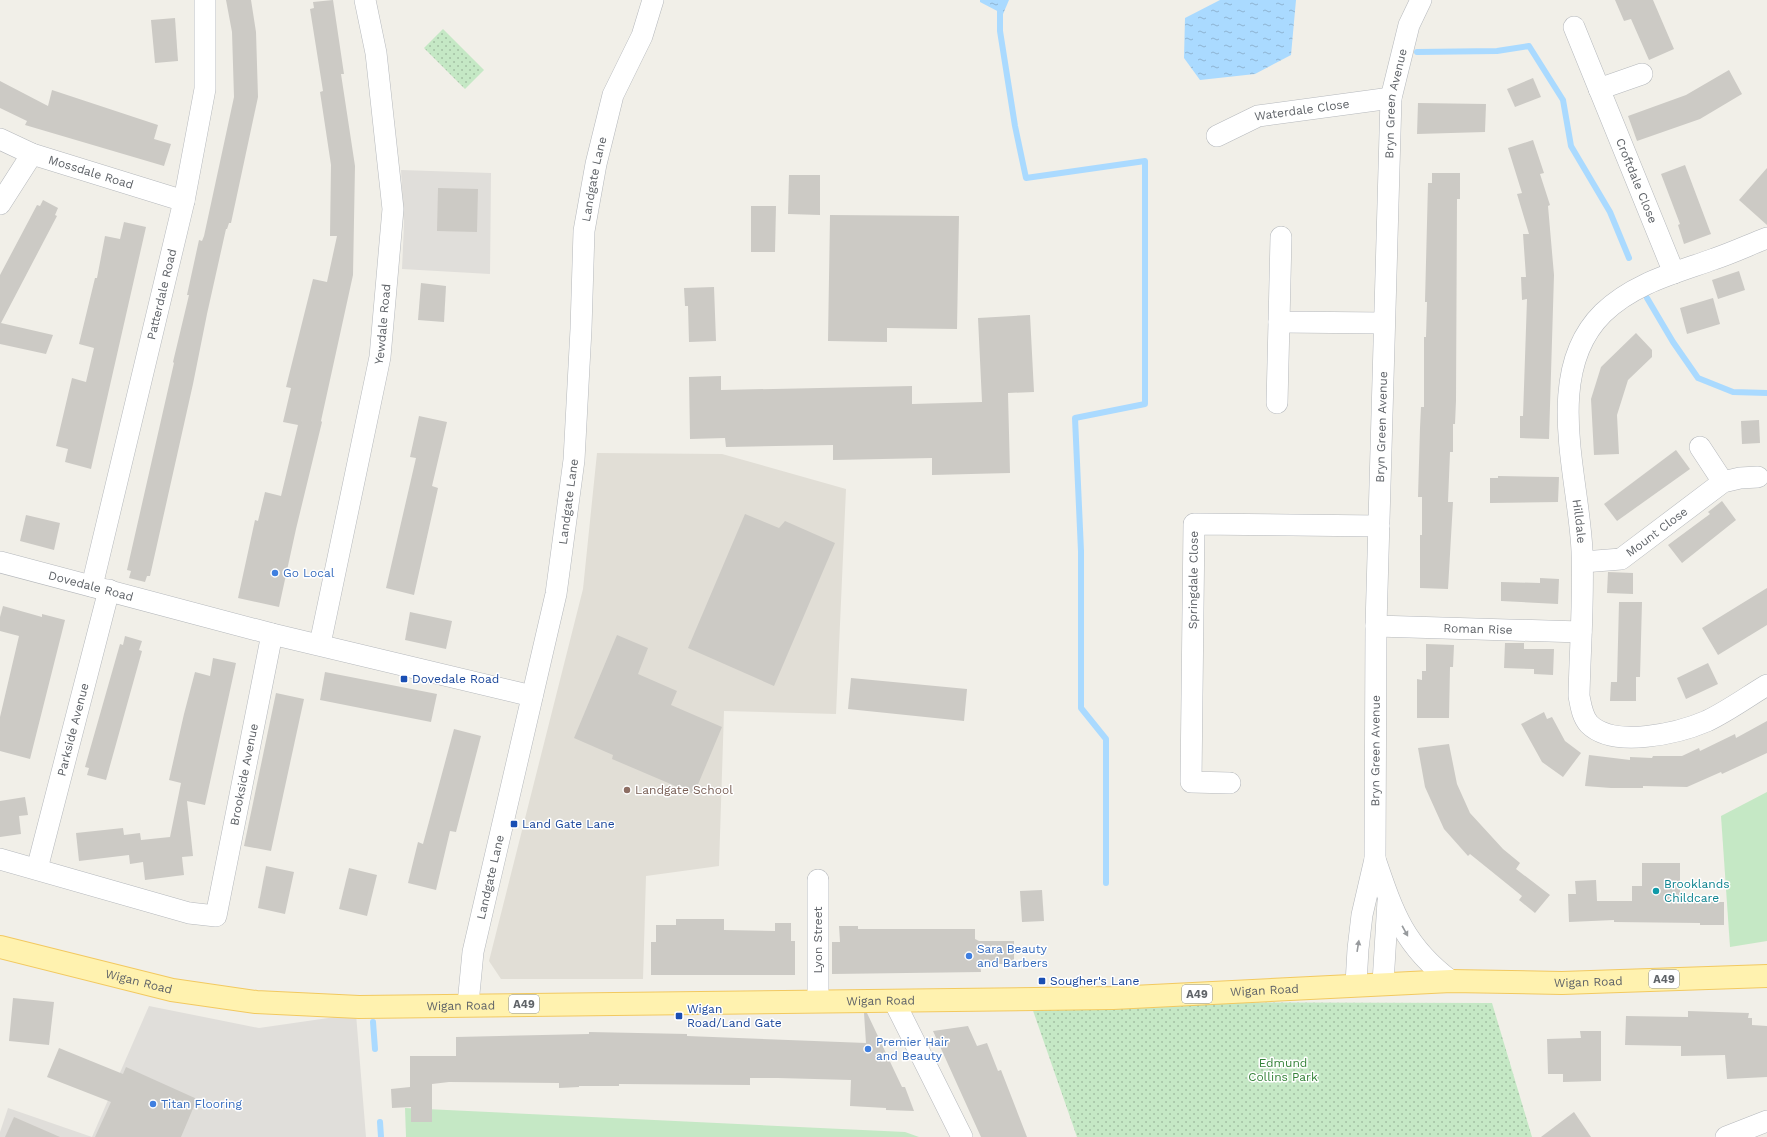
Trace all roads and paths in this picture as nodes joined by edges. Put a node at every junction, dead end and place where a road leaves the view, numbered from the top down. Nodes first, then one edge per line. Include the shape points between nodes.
1 (205, 0) edge
2 (365, 0) edge
3 (653, 0) edge
4 (1421, 0) edge
5 (1574, 27) dead end
6 (1642, 74) dead end
7 (1599, 89) junction
8 (1391, 98) junction
9 (1217, 136) dead end
10 (0, 139) edge
11 (32, 154) junction
12 (184, 201) junction
13 (0, 204) edge
14 (1281, 237) dead end
15 (1767, 238) edge
16 (1674, 273) junction
17 (1279, 322) junction
18 (1384, 322) junction
19 (1277, 402) dead end
20 (1700, 447) dead end
21 (1758, 477) dead end
22 (1723, 482) junction
23 (1379, 526) junction
24 (0, 562) edge
25 (1583, 562) junction
26 (101, 588) junction
27 (1376, 626) junction
28 (1581, 632) junction
29 (272, 634) junction
30 (320, 644) junction
31 (1767, 685) edge
32 (532, 696) junction
33 (1230, 783) dead end
34 (1375, 858) junction
35 (0, 859) edge
36 (37, 869) junction
37 (818, 880) dead end
38 (1388, 896) junction
39 (0, 947) edge
40 (1767, 976) edge
41 (1451, 981) junction
42 (1383, 983) junction
43 (1356, 984) junction
44 (818, 1000) junction
45 (894, 1001) junction
46 (468, 1004) junction
47 (1767, 1121) edge
48 (1736, 1135) edge
49 (962, 1137) edge

1 - 12 street, Patterdale Road via 205,89
2 - 30 street, Yewdale Road via 376,53 393,209 380,357
3 - 32 street, Landgate Lane via 642,36 613,95 596,164 584,231 574,460 556,594
4 - 8 street, Bryn Green Avenue via 1409,25
5 - 7 street, Croftdale Close
6 - 7 street
7 - 16 street, Croftdale Close
8 - 9 street, Waterdale Close via 1258,116
8 - 18 street, Bryn Green Avenue
10 - 11 street, Mossdale Road
11 - 12 street, Mossdale Road
11 - 13 street
12 - 26 street, Patterdale Road
14 - 17 street
15 - 16 street, Hilldale
16 - 25 street, Hilldale via 1636,289 1603,313 1579,347 1573,366 1569,446
17 - 18 street
17 - 19 street
18 - 23 street, Bryn Green Avenue
20 - 22 street
21 - 22 street, Mount Close
22 - 25 street, Mount Close via 1625,557
23 - 27 street, Bryn Green Avenue
23 - 33 street, Springdale Close via 1194,524 1191,782
24 - 26 street, Dovedale Road
25 - 28 street, Hilldale
26 - 29 street, Dovedale Road
26 - 36 street, Parkside Avenue
27 - 28 street, Roman Rise
27 - 34 street, Bryn Green Avenue
28 - 31 street, Hilldale via 1581,707 1589,724 1606,734 1631,737 1688,728 1722,714
29 - 30 street, Dovedale Road
29 - 36 street, Brookside Avenue via 216,916 189,913
30 - 32 street, Dovedale Road
32 - 46 street, Landgate Lane via 473,952
34 - 38 street, Bryn Green Avenue
43 -> 34 street, Bryn Green Avenue via 1362,915
35 - 36 street
37 - 44 street, Lyon Street
38 -> 41 street, Bryn Green Avenue via 1412,944 1428,962
38 - 42 street, Bryn Green Avenue
39 - 46 main road, Wigan Road / A49 via 172,990 227,999 359,1007
40 - 41 main road, Wigan Road / A49 via 1562,983
41 - 42 main road, Wigan Road / A49
42 - 43 main road, Wigan Road / A49
43 - 45 main road, Wigan Road / A49 via 1114,998
44 - 45 main road, Wigan Road / A49
44 - 46 main road, Wigan Road / A49
45 - 49 street
47 - 48 street

